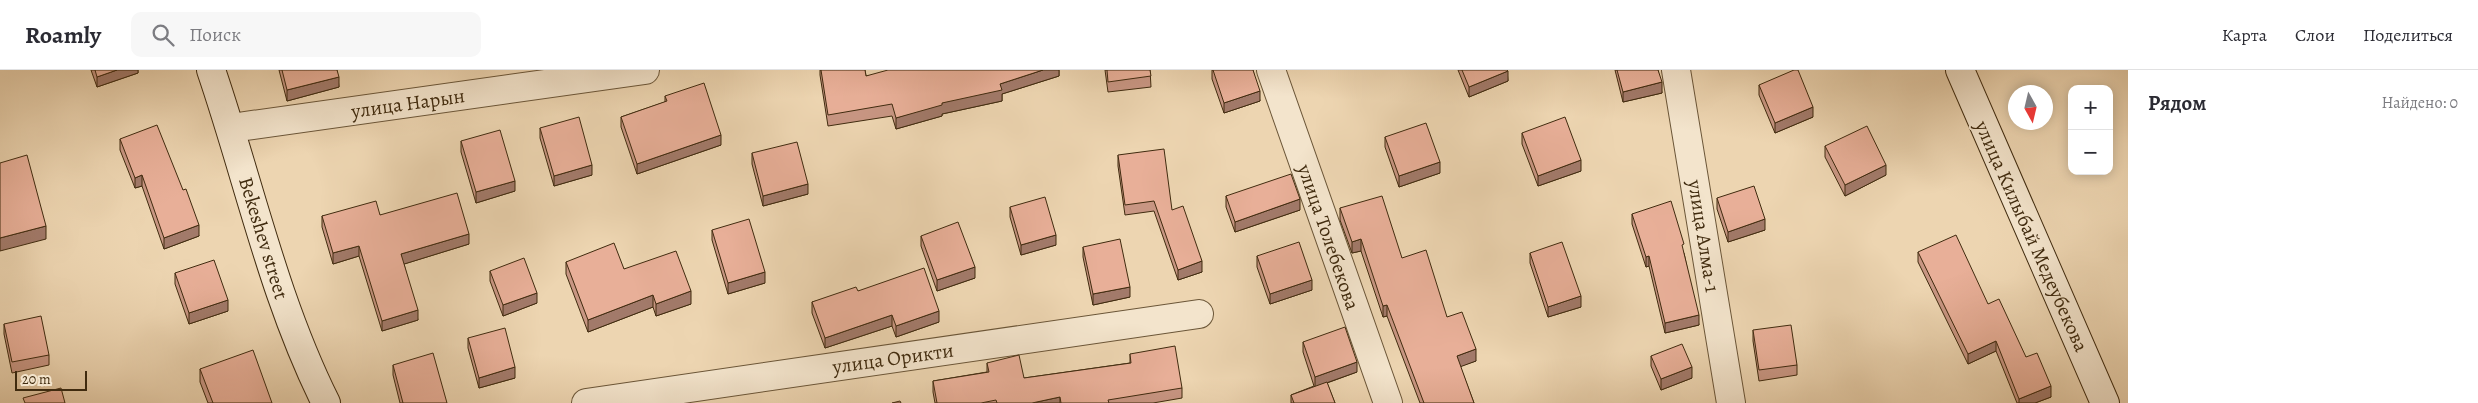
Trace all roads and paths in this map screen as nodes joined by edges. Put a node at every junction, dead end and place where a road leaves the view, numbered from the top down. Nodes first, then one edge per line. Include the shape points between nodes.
1 (212, 70) edge
2 (645, 70) edge
3 (1271, 70) edge
4 (1676, 70) edge
5 (1960, 70) edge
6 (231, 128) junction
7 (1199, 314) dead end
8 (326, 403) edge
9 (586, 403) edge
10 (1388, 403) edge
11 (1731, 403) edge
12 (2105, 403) edge

1 - 6 street, Bekeshev street
2 - 6 street, улица Нарын
3 - 10 street, улица Толебекова
4 - 11 street, улица Алма-1
5 - 12 street, улица Килыбай Медеубекова
6 - 8 street, Bekeshev street via 280,296
7 - 9 street, улица Орикти

